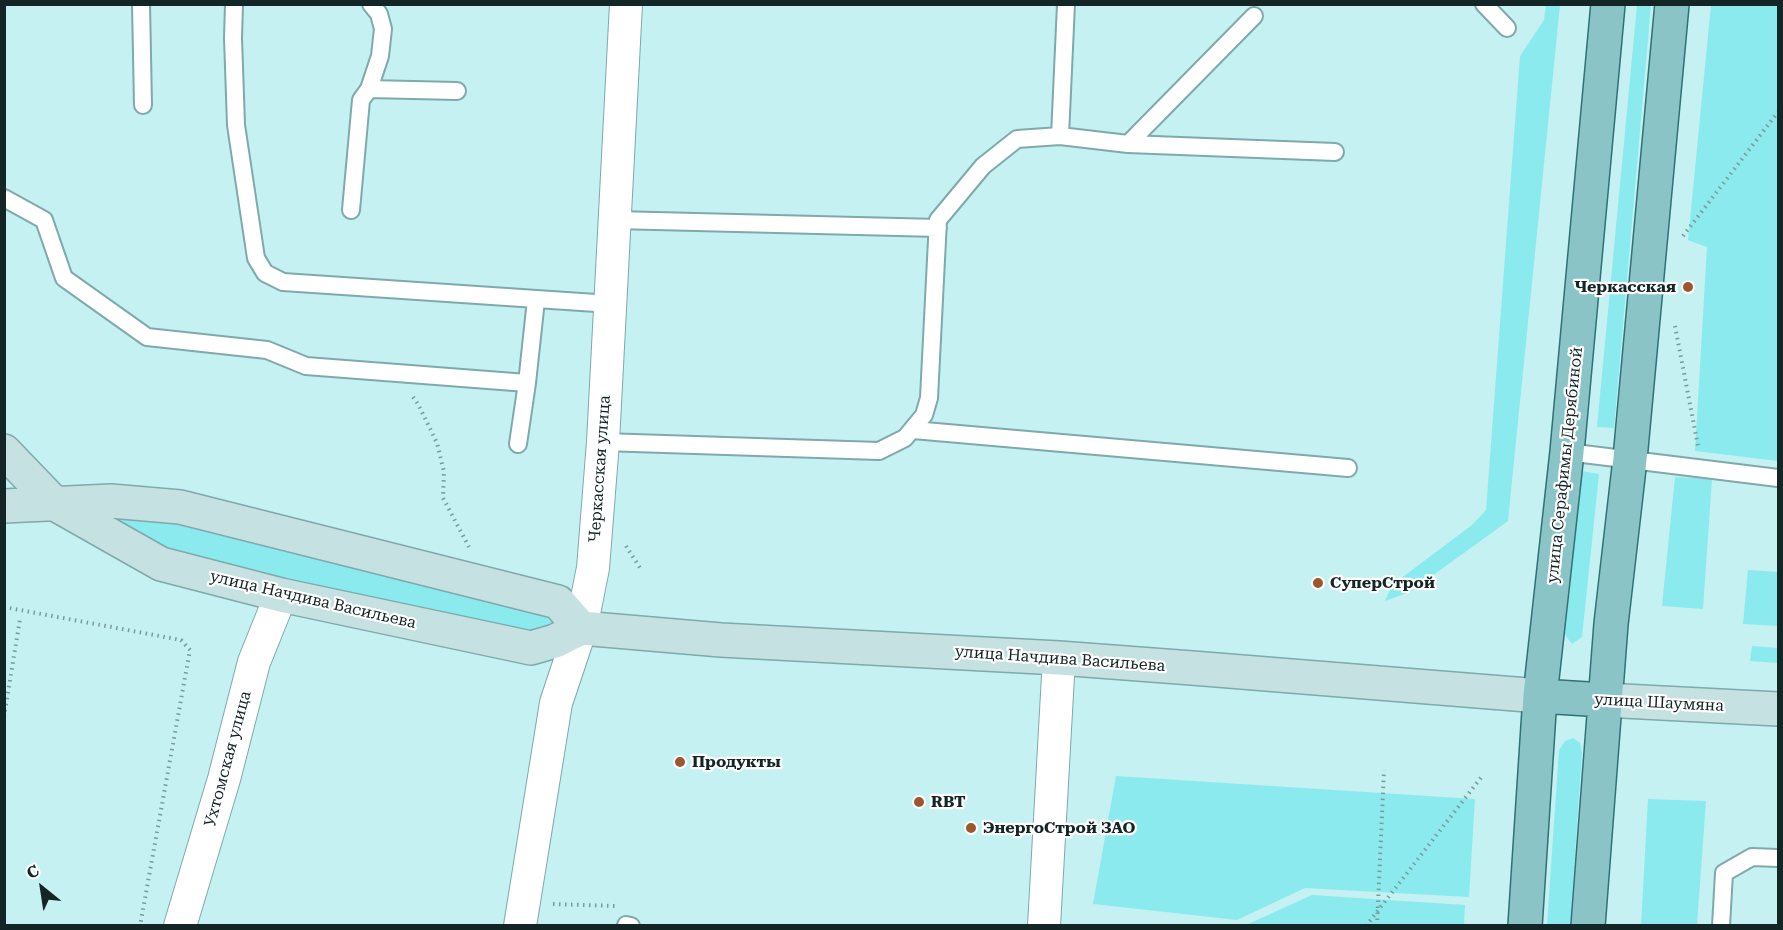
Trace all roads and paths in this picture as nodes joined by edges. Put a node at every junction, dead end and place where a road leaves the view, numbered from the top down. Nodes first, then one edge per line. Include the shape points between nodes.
1 (141, 4) edge
2 (234, 4) edge
3 (371, 4) edge
4 (626, 4) edge
5 (1066, 4) edge
6 (1484, 4) edge
7 (1608, 4) edge
8 (1672, 4) edge
9 (1254, 16) dead end
10 (1507, 28) dead end
11 (369, 88) junction
12 (457, 91) dead end
13 (143, 105) dead end
14 (1779, 112) edge
15 (1060, 136) junction
16 (1128, 144) junction
17 (1335, 152) dead end
18 (4, 198) edge
19 (351, 210) dead end
20 (615, 220) junction
21 (938, 228) junction
22 (1680, 240) dead end
23 (536, 300) junction
24 (610, 304) junction
25 (1673, 318) dead end
26 (391, 373) junction
27 (527, 383) junction
28 (913, 430) junction
29 (603, 442) junction
30 (518, 444) dead end
31 (4, 451) edge
32 (1567, 452) junction
33 (1630, 459) junction
34 (1348, 468) dead end
35 (1734, 474) junction
36 (1779, 478) edge
37 (55, 504) junction
38 (4, 506) edge
39 (470, 548) dead end
40 (281, 595) junction
41 (4, 607) edge
42 (20, 619) dead end
43 (581, 628) junction
44 (1059, 658) junction
45 (1540, 696) junction
46 (1604, 700) junction
47 (1779, 709) edge
48 (4, 717) edge
49 (1384, 770) dead end
50 (1483, 775) dead end
51 (1779, 858) edge
52 (552, 904) dead end
53 (617, 906) dead end
54 (1378, 911) junction
55 (626, 925) edge
56 (140, 926) edge
57 (180, 926) edge
58 (520, 926) edge
59 (631, 926) edge
60 (1044, 926) edge
61 (1366, 926) edge
62 (1377, 926) edge
63 (1525, 926) edge
64 (1588, 926) edge
65 (1721, 926) edge

1 - 13 lane
2 - 23 lane via 236,125 256,258 265,273 283,282
3 - 11 lane via 380,14 383,29 380,56
4 - 20 street, Черкасская улица
5 - 15 lane
6 - 10 lane
7 - 32 main road, улица Серафимы Дерябиной
8 - 33 main road
9 - 16 lane
11 - 12 lane
11 - 19 lane via 361,99
14 - 22 path
15 - 16 lane
15 - 21 lane via 1017,139 983,166 938,220
16 - 17 lane
18 - 26 lane via 44,220 64,278 147,337 267,350 306,366
20 - 21 lane
20 - 24 street, Черкасская улица
21 - 28 lane via 929,398 924,415
23 - 24 lane
23 - 27 lane
24 - 29 street, Черкасская улица
25 - 35 path via 1700,456
26 - 27 lane
26 - 39 path via 418,404 437,443 444,472 443,498
27 - 30 lane
28 - 29 lane via 879,451
28 - 34 lane
29 - 43 street, Черкасская улица via 593,568
31 - 37 street, улица Начдива Васильева
32 - 33 lane
32 - 45 main road, улица Серафимы Дерябиной
33 - 35 lane
33 - 46 main road
35 - 36 lane
37 - 38 street
37 - 40 street, улица Начдива Васильева via 161,564
37 - 43 street via 111,501 180,507 558,602
40 - 43 street, улица Начдива Васильева via 531,648
40 - 57 street, Ухтомская улица via 254,662
41 - 56 path via 181,640 189,650
42 - 48 path
43 - 44 street, улица Начдива Васильева via 721,640
43 - 58 street, Черкасская улица via 556,703
44 - 45 street, улица Начдива Васильева
44 - 60 street
45 - 46 main road, улица Шаумяна
45 - 63 main road, улица Серафимы Дерябиной
46 - 47 street, улица Шаумяна
46 - 64 main road
49 - 54 path
50 - 54 path
51 - 65 lane via 1752,857 1724,873
52 - 53 path
54 - 61 path
54 - 62 path
55 - 59 lane

